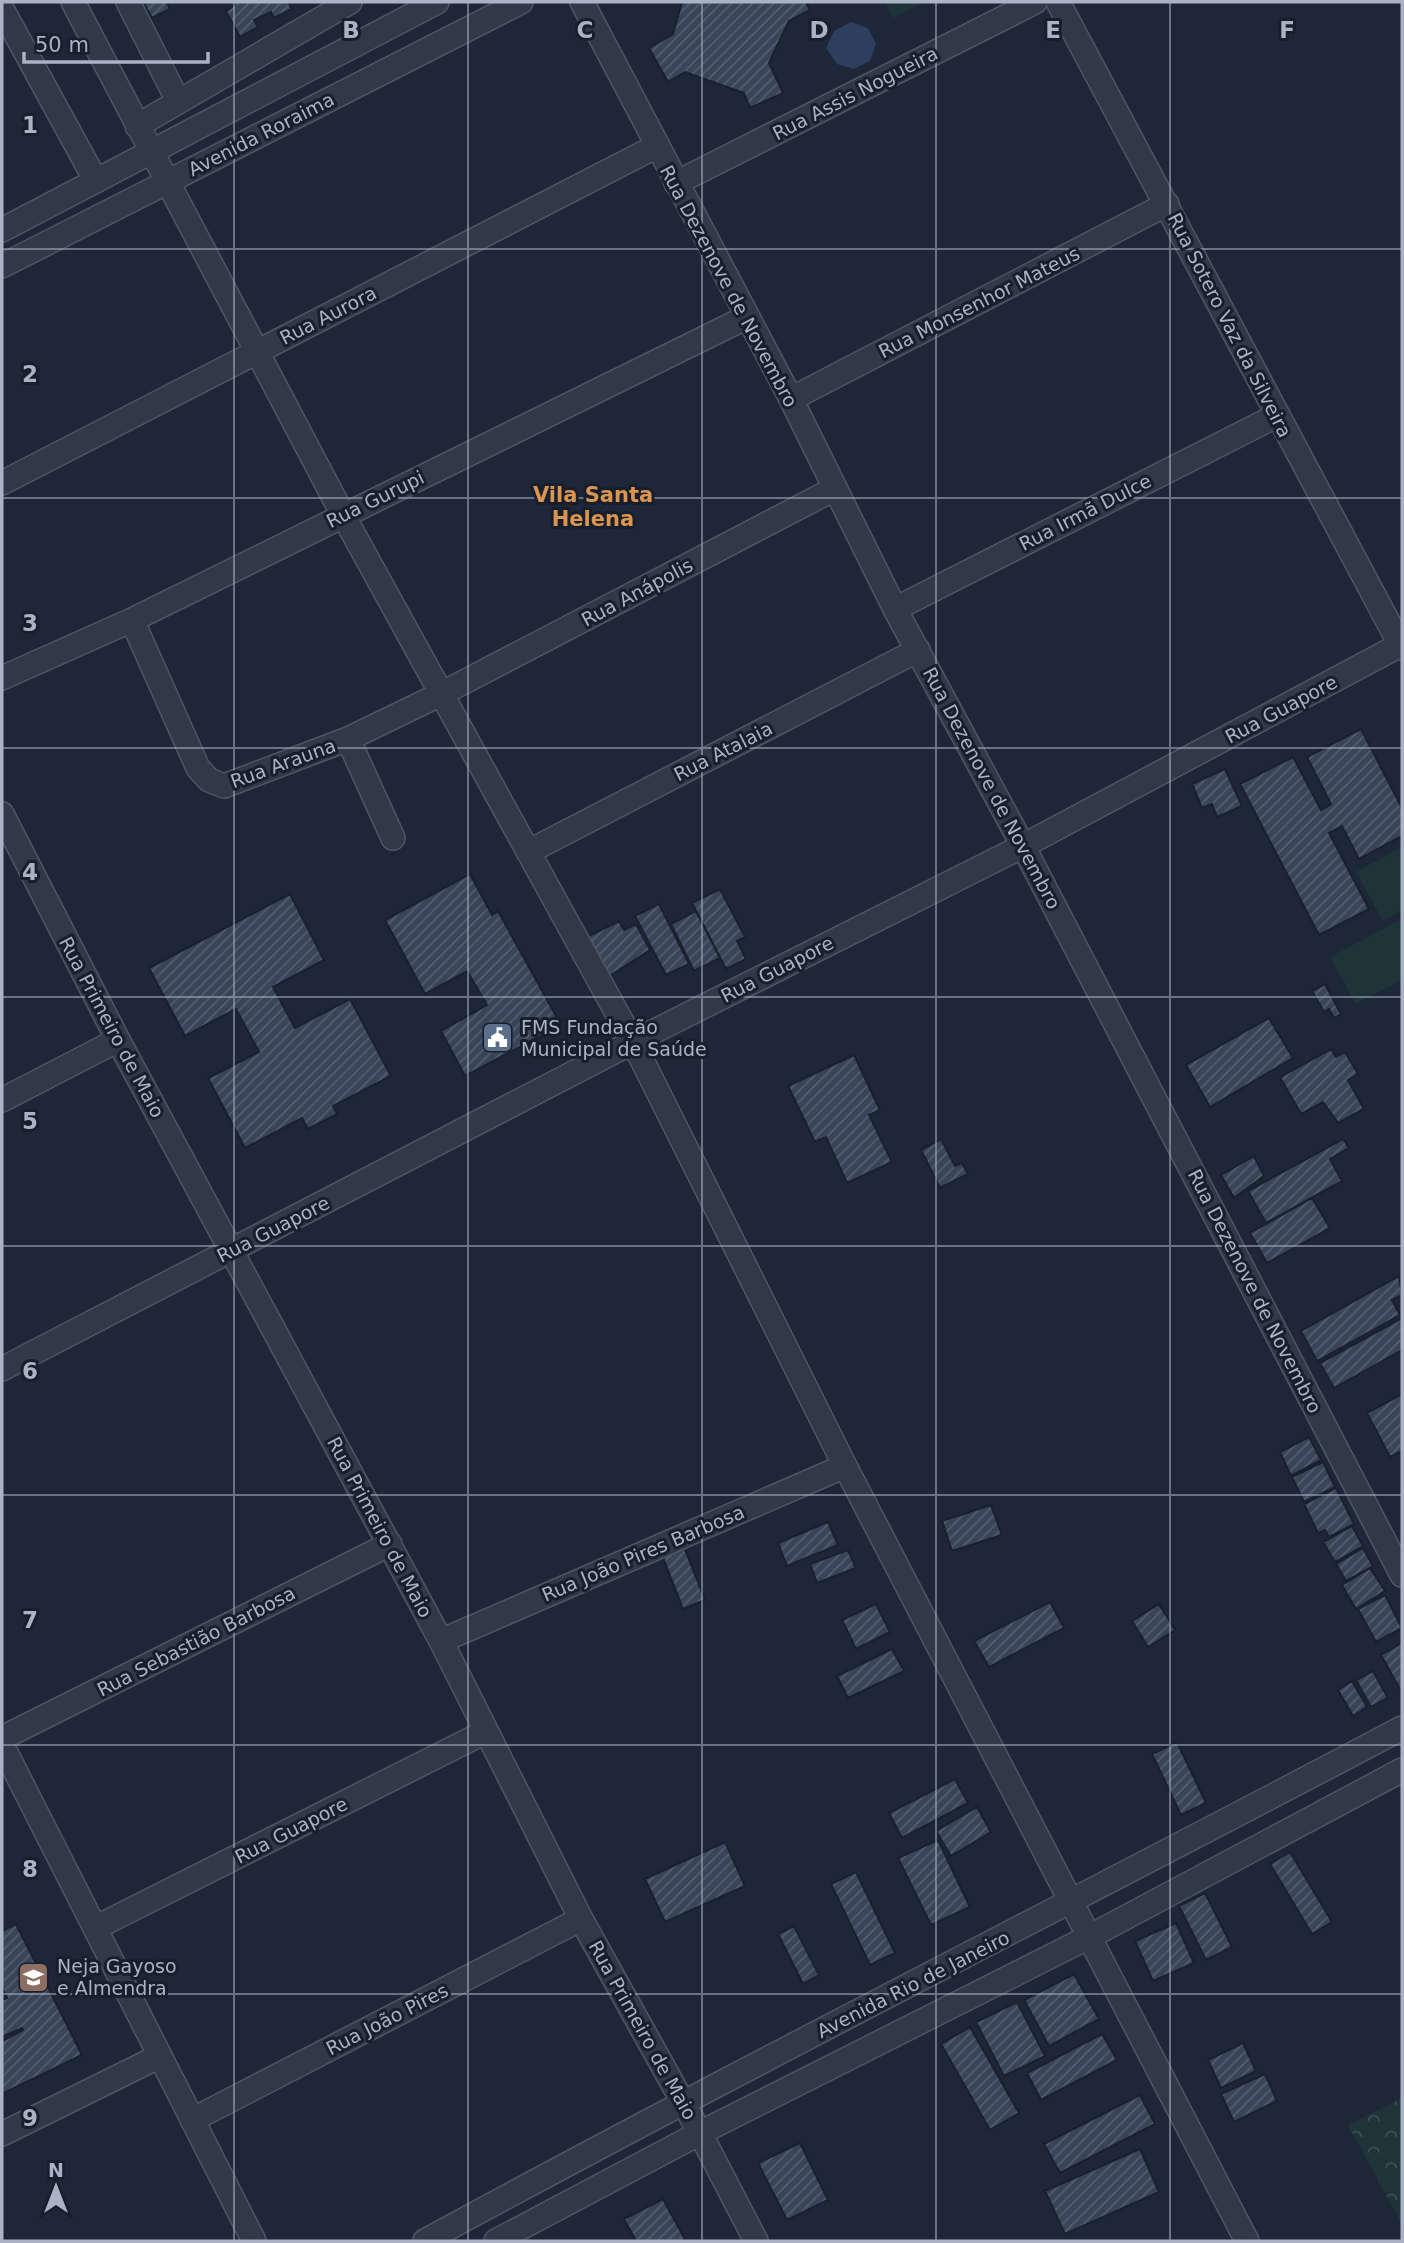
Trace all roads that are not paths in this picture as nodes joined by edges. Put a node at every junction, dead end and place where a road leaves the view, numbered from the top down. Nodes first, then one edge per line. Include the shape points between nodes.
1 (73, 2) edge
2 (128, 2) edge
3 (350, 2) edge
4 (437, 2) edge
5 (521, 2) edge
6 (582, 2) edge
7 (1035, 2) edge
8 (1058, 2) edge
9 (2, 9) edge
10 (178, 101) junction
11 (137, 126) junction
12 (655, 147) junction
13 (150, 153) junction
14 (96, 181) junction
15 (169, 181) junction
16 (676, 183) junction
17 (1167, 204) junction
18 (2, 230) edge
19 (2, 266) edge
20 (747, 317) junction
21 (258, 352) junction
22 (791, 399) junction
23 (1276, 416) junction
24 (2, 484) edge
25 (834, 489) junction
26 (343, 515) junction
27 (895, 609) junction
28 (132, 620) junction
29 (1402, 646) edge
30 (918, 650) junction
31 (2, 678) edge
32 (441, 694) junction
33 (348, 739) junction
34 (2, 814) edge
35 (393, 838) dead end
36 (1023, 846) junction
37 (9, 847) edge
38 (528, 852) junction
39 (117, 1040) junction
40 (633, 1042) junction
41 (2, 1100) edge
42 (231, 1251) junction
43 (2, 1369) edge
44 (845, 1466) junction
45 (390, 1544) junction
46 (1402, 1574) edge
47 (441, 1641) junction
48 (1402, 1728) edge
49 (485, 1732) junction
50 (2, 1738) edge
51 (2, 1745) edge
52 (1402, 1770) edge
53 (1072, 1902) junction
54 (581, 1919) junction
55 (97, 1927) junction
56 (1089, 1937) junction
57 (160, 2056) junction
58 (682, 2101) junction
59 (192, 2120) junction
60 (700, 2133) junction
61 (2, 2134) edge
62 (254, 2241) edge
63 (425, 2241) edge
64 (496, 2241) edge
65 (756, 2241) edge
66 (1247, 2241) edge

1 - 11 street
2 - 10 street
3 - 10 street
4 - 13 street, Avenida Roraima
5 - 15 street, Avenida Roraima
6 - 12 street, Rua Dezenove de Novembro
7 - 16 street, Rua Assis Nogueira
8 - 17 street, Rua Sotero Vaz da Silveira
9 - 14 street
10 - 11 street
11 - 13 street
12 - 16 street, Rua Dezenove de Novembro
12 - 21 street, Rua Aurora
13 - 14 street, Avenida Roraima
13 - 15 street
14 - 18 street, Avenida Roraima
15 - 19 street, Avenida Roraima
15 - 21 street
16 - 20 street, Rua Dezenove de Novembro
17 - 22 street, Rua Monsenhor Mateus
17 - 23 street, Rua Sotero Vaz da Silveira
20 - 22 street, Rua Dezenove de Novembro
20 - 26 street, Rua Gurupi
21 - 24 street, Rua Aurora
21 - 26 street
22 - 25 street, Rua Dezenove de Novembro
23 - 27 street, Rua Irmã Dulce
23 - 29 street, Rua Sotero Vaz da Silveira
25 - 27 street, Rua Dezenove de Novembro
25 - 32 street, Rua Anápolis
26 - 28 street, Rua Gurupi
26 - 32 street
27 - 30 street, Rua Dezenove de Novembro
28 - 31 street, Rua Gurupi
28 - 33 street, Rua Arauna via 198,768 209,780 224,786 239,782
29 - 36 street, Rua Guapore
30 - 36 street, Rua Dezenove de Novembro
30 - 38 street, Rua Atalaia
32 - 33 street, Rua Arauna
32 - 38 street
33 - 35 street
34 - 37 street, Rua Primeiro de Maio
36 - 40 street, Rua Guapore
36 - 46 street, Rua Dezenove de Novembro
37 - 39 street, Rua Primeiro de Maio
38 - 40 street
39 - 41 street
39 - 42 street, Rua Primeiro de Maio
40 - 42 street, Rua Guapore
40 - 44 street
42 - 43 street, Rua Guapore
42 - 45 street, Rua Primeiro de Maio
44 - 47 street, Rua João Pires Barbosa
44 - 53 street
45 - 47 street, Rua Primeiro de Maio
45 - 50 street, Rua Sebastião Barbosa
47 - 49 street, Rua Primeiro de Maio
48 - 53 street, Avenida Rio de Janeiro
49 - 54 street, Rua Primeiro de Maio
49 - 55 street, Rua Guapore
51 - 55 street
52 - 56 street, Avenida Rio de Janeiro
53 - 56 street
53 - 58 street, Avenida Rio de Janeiro
54 - 58 street, Rua Primeiro de Maio
54 - 59 street, Rua João Pires
55 - 57 street
56 - 60 street, Avenida Rio de Janeiro
56 - 66 street
57 - 59 street
57 - 61 street
58 - 60 street, Rua Primeiro de Maio
58 - 63 street, Avenida Rio de Janeiro
59 - 62 street
60 - 64 street, Avenida Rio de Janeiro
60 - 65 street, Rua Primeiro de Maio

